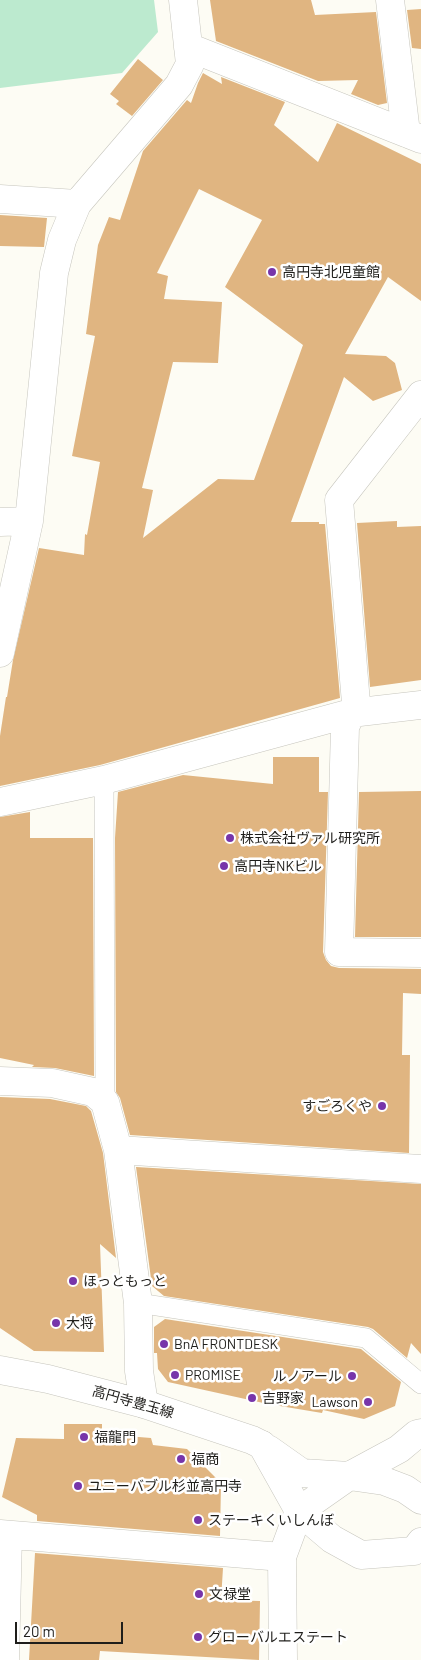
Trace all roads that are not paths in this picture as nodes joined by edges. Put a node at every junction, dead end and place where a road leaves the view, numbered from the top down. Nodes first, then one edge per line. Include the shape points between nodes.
1 (183, 0) edge
2 (390, 0) edge
3 (188, 47) junction
4 (413, 136) edge
5 (0, 199) edge
6 (77, 204) junction
7 (421, 395) edge
8 (29, 521) junction
9 (0, 522) edge
10 (0, 653) edge
11 (421, 705) edge
12 (351, 713) junction
13 (104, 780) junction
14 (0, 802) edge
15 (421, 953) edge
16 (0, 1081) edge
17 (105, 1102) junction
18 (118, 1150) junction
19 (421, 1169) edge
20 (138, 1303) junction
21 (0, 1370) edge
22 (421, 1384) edge
23 (144, 1404) junction
24 (421, 1433) edge
25 (262, 1445) junction
26 (349, 1476) junction
27 (421, 1500) edge
28 (299, 1512) junction
29 (4, 1534) edge
30 (421, 1542) edge
31 (282, 1557) junction
32 (5, 1660) edge
33 (283, 1660) edge

1 - 3 street
2 - 4 street
3 - 4 street
3 - 6 street via 190,64 179,85
5 - 6 street
6 - 8 street via 62,240 54,273
7 - 12 street via 339,500 356,704
8 - 9 street
8 - 10 street
11 - 12 street
12 - 13 street
12 - 15 street via 344,727 339,952
13 - 14 street
13 - 17 lane
16 - 17 street via 52,1083 93,1092
17 - 18 street
18 - 19 street
18 - 20 street
20 - 22 lane via 366,1338
20 - 23 street via 139,1371
21 - 23 street, 高円寺豊玉線
23 - 25 street, 高円寺豊玉線
24 - 26 street
25 - 26 street, 高円寺豊玉線 via 302,1473
25 - 28 street
26 - 27 street, 高円寺豊玉線 via 384,1481
26 - 28 street
28 - 30 street via 332,1539 361,1555 414,1551
28 - 31 street
29 - 31 street
29 - 32 street
31 - 33 street

